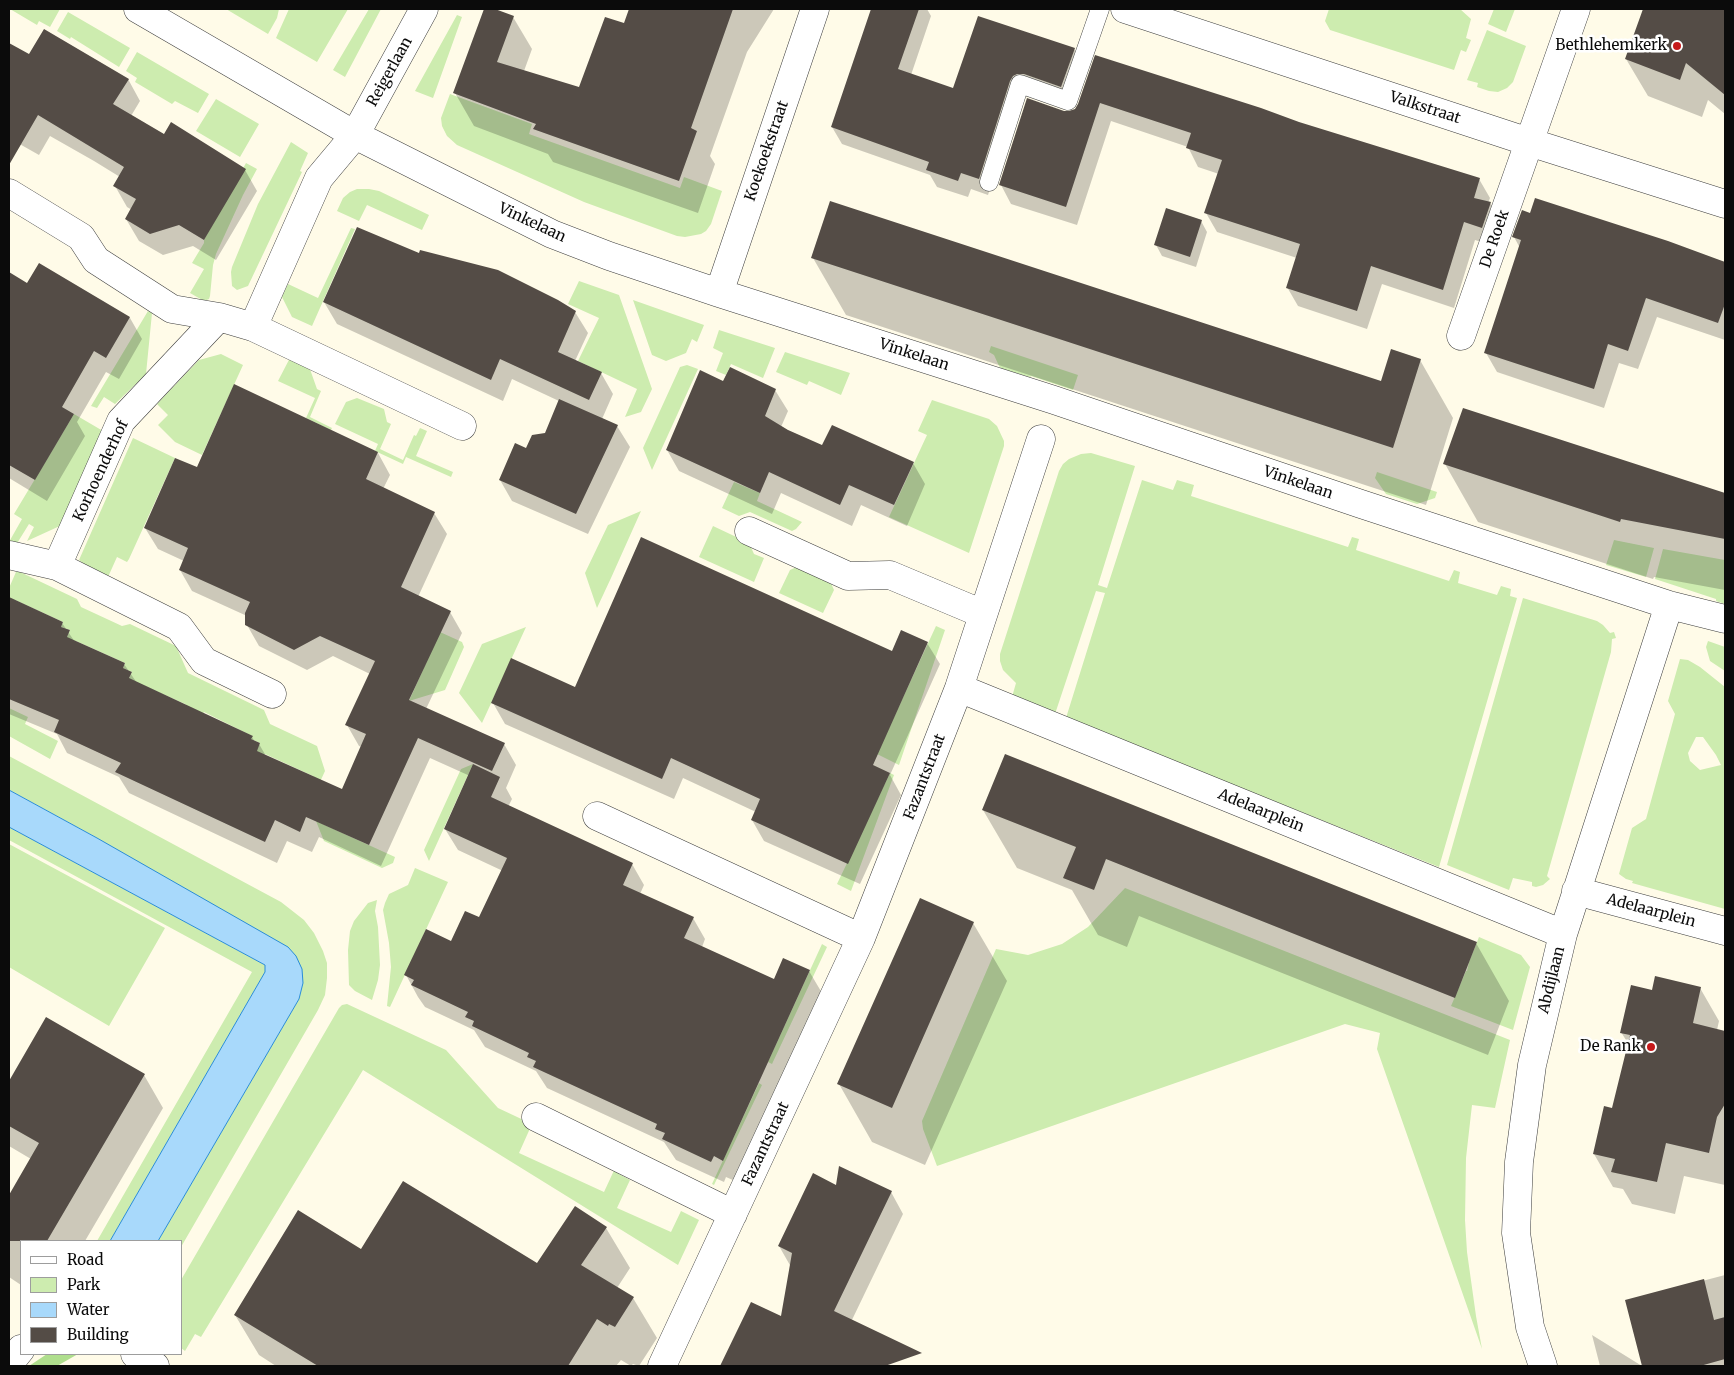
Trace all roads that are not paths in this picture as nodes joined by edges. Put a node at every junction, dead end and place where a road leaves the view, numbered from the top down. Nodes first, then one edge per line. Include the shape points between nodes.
1 (138, 9) edge
2 (424, 9) edge
3 (815, 9) edge
4 (1100, 9) edge
5 (1125, 9) edge
6 (1576, 9) edge
7 (355, 135) junction
8 (1529, 142) junction
9 (989, 182) dead end
10 (9, 193) edge
11 (1725, 204) edge
12 (719, 293) junction
13 (219, 318) junction
14 (253, 327) junction
15 (1461, 336) dead end
16 (462, 426) dead end
17 (1041, 439) dead end
18 (748, 531) dead end
19 (9, 554) edge
20 (57, 566) junction
21 (1669, 605) junction
22 (983, 614) junction
23 (1725, 619) edge
24 (959, 688) junction
25 (272, 694) dead end
26 (597, 816) dead end
27 (1576, 891) junction
28 (1725, 931) edge
29 (1563, 934) junction
30 (862, 938) junction
31 (536, 1117) dead end
32 (733, 1214) junction
33 (20, 1351) edge
34 (137, 1355) edge
35 (9, 1364) edge
36 (155, 1366) edge
37 (662, 1366) edge
38 (1543, 1366) edge

1 - 7 street, Vinkelaan
2 - 7 street, Reigerlaan
3 - 12 street, Koekoekstraat
4 - 9 lane via 1068,101 1020,84
5 - 8 street, Valkstraat
6 - 8 street, De Roek
7 - 12 street, Vinkelaan via 552,234
7 - 14 street via 319,178
8 - 11 street, Valkstraat
8 - 15 street, De Roek
10 - 13 street via 80,236 96,260 172,308
12 - 21 street, Vinkelaan via 1054,400
13 - 14 street
13 - 20 street, Korhoenderhof via 121,421
14 - 16 street
17 - 22 street, Fazantstraat
18 - 22 street via 848,576 890,575
19 - 20 street
20 - 25 street via 179,627 204,661
21 - 23 street, Vinkelaan
21 - 27 street, Abdijlaan
22 - 24 street, Fazantstraat
24 - 29 street, Adelaarplein
24 - 30 street, Fazantstraat
26 - 30 street
27 - 28 street, Adelaarplein
27 - 29 street, Abdijlaan
29 - 38 street, Abdijlaan via 1533,1059 1519,1162 1516,1233 1530,1327
30 - 32 street, Fazantstraat
31 - 32 street
32 - 37 street, Fazantstraat
33 - 35 street
34 - 36 street

